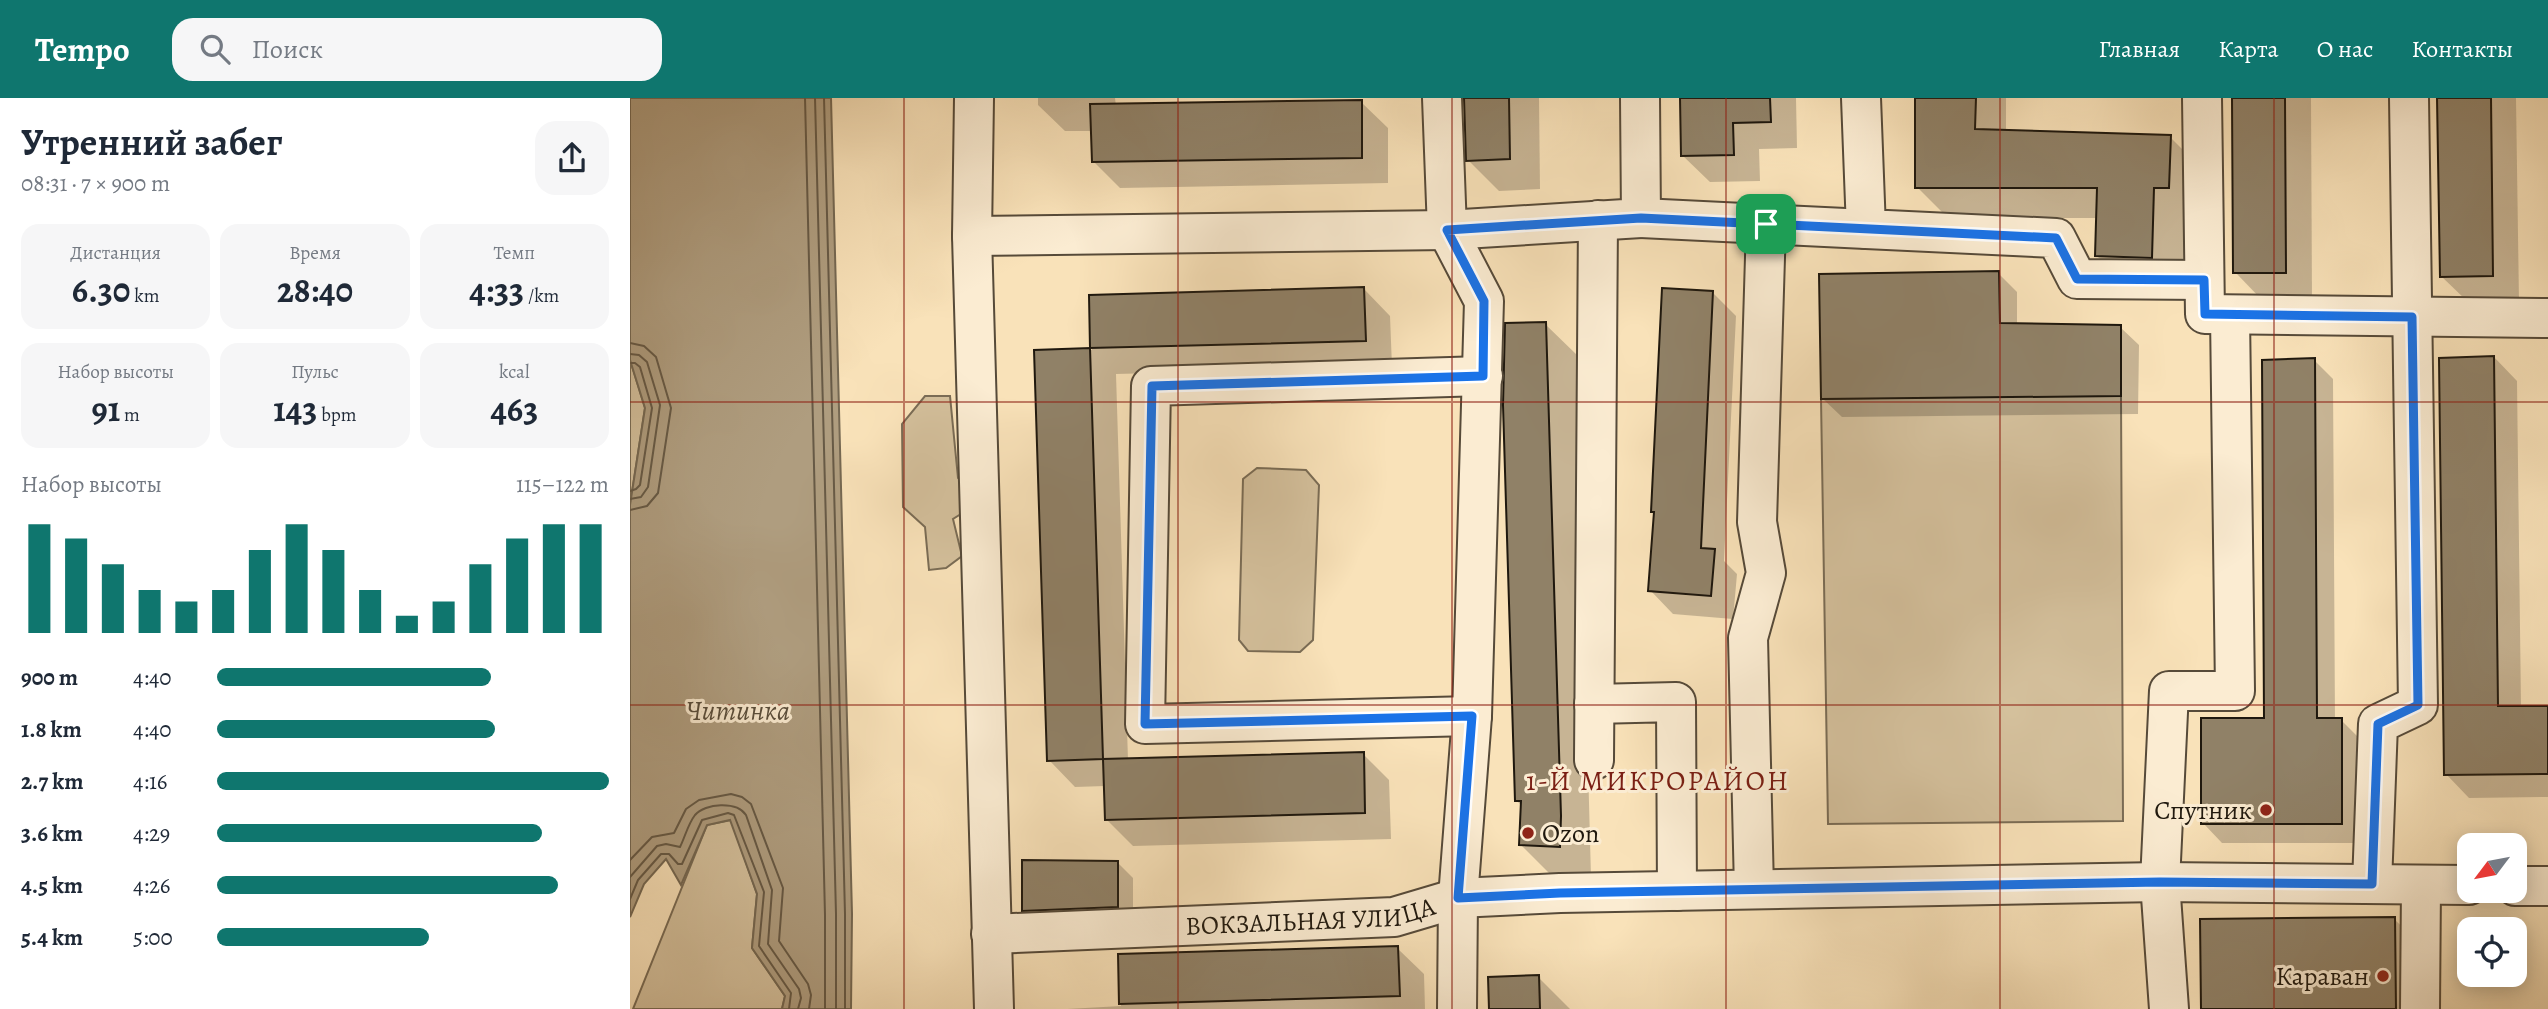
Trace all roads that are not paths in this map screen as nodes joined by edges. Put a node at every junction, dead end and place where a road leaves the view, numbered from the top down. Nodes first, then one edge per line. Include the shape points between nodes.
1 (974, 98) edge
2 (1442, 98) edge
3 (1640, 98) edge
4 (1861, 98) edge
5 (2202, 98) edge
6 (2409, 98) edge
7 (1641, 218) junction
8 (1598, 220) junction
9 (1766, 224) junction
10 (1866, 229) junction
11 (1447, 230) junction
12 (972, 236) junction
13 (2204, 280) junction
14 (2230, 315) junction
15 (2412, 317) junction
16 (2548, 318) edge
17 (1483, 376) junction
18 (1594, 704) junction
19 (1472, 716) junction
20 (1594, 760) dead end
21 (2160, 882) junction
22 (2372, 884) junction
23 (2421, 885) junction
24 (2457, 885) edge
25 (2527, 886) edge
26 (2548, 886) edge
27 (1754, 889) junction
28 (1677, 891) junction
29 (1458, 898) junction
30 (991, 934) junction
31 (994, 1009) edge
32 (1457, 1009) edge
33 (2169, 1009) edge
34 (2420, 1009) edge

1 - 12 street
2 - 11 street
3 - 7 street
4 - 10 street
5 - 13 street
6 - 15 street
7 - 8 street
7 - 9 street
8 - 11 street
8 - 18 street
9 - 10 street
9 - 27 street via 1758,522 1766,573 1748,638
10 - 13 street via 2056,238 2077,279
11 - 12 street
11 - 17 street via 1484,301
12 - 30 street
13 - 14 street via 2205,314
14 - 15 street
14 - 21 street via 2235,691 2169,691
15 - 16 street
15 - 22 street via 2418,705 2378,724
17 - 19 street
17 - 19 street via 1152,386 1145,724
18 - 20 street
18 - 28 street via 1676,702
19 - 29 street
21 - 22 street, ВОКЗАЛЬНАЯ УЛИЦА
21 - 27 street, ВОКЗАЛЬНАЯ УЛИЦА
21 - 33 street
22 - 23 street, ВОКЗАЛЬНАЯ УЛИЦА
23 - 24 street, ВОКЗАЛЬНАЯ УЛИЦА
23 - 34 street
25 - 26 street
27 - 28 street, ВОКЗАЛЬНАЯ УЛИЦА
28 - 29 street, ВОКЗАЛЬНАЯ УЛИЦА
29 - 30 street, ВОКЗАЛЬНАЯ УЛИЦА via 1394,917
29 - 32 street
30 - 31 street

